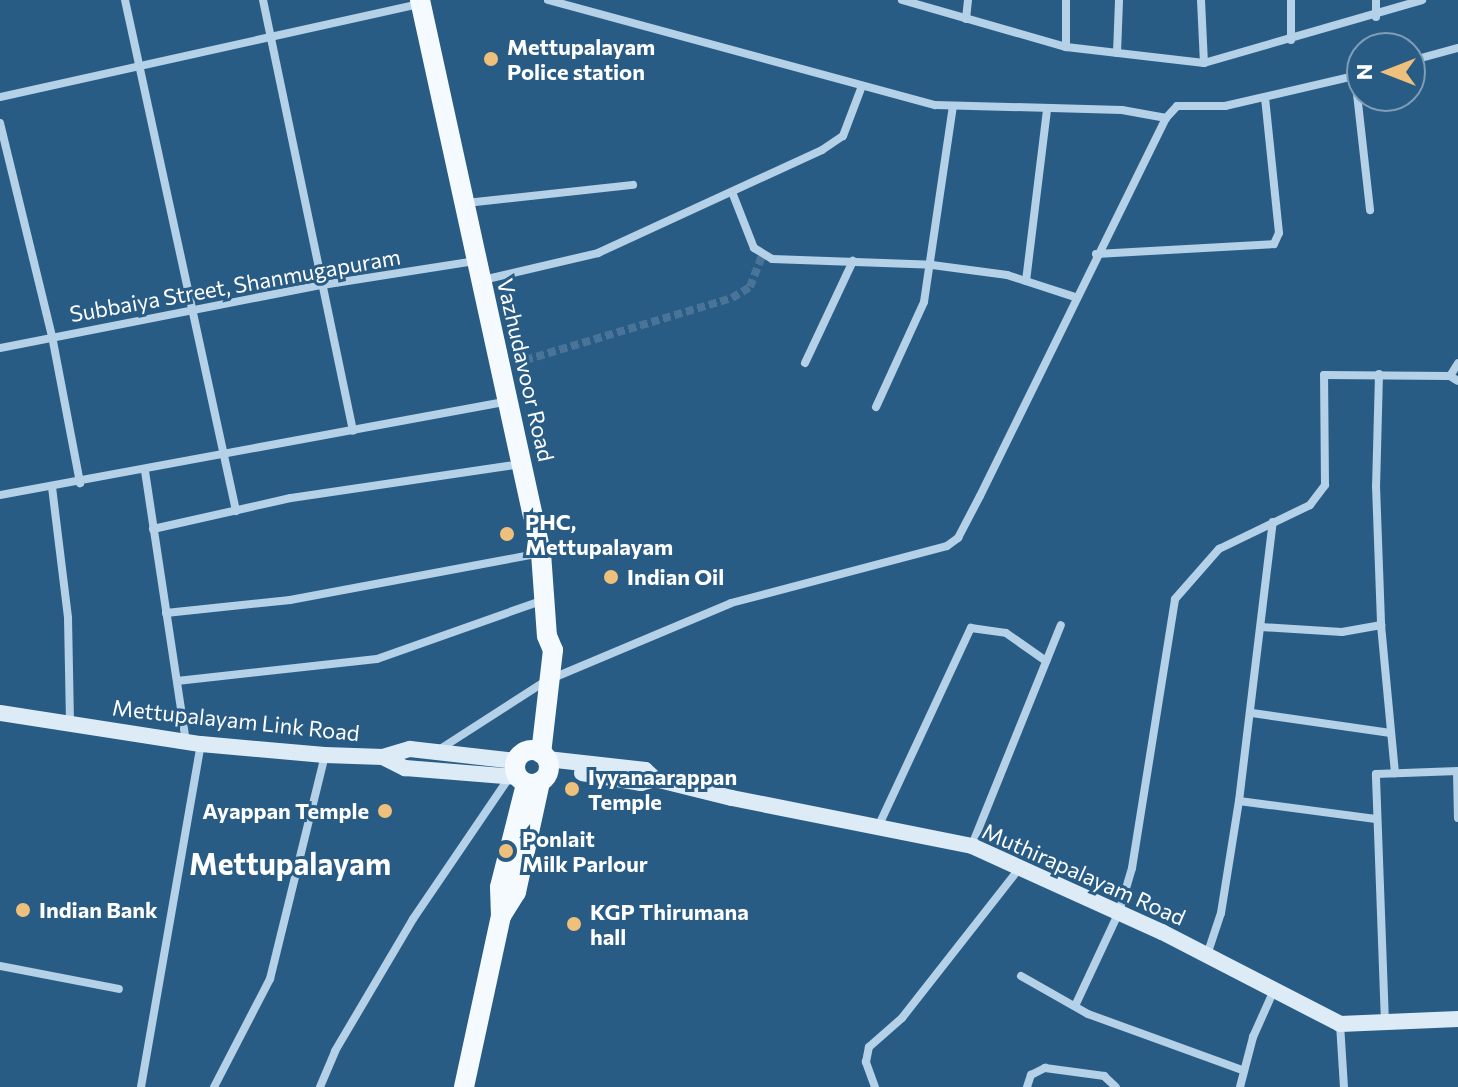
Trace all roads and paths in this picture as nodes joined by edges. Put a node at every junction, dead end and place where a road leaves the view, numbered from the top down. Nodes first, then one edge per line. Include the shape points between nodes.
1 (125, 0) edge
2 (263, 0) edge
3 (548, 0) edge
4 (902, 0) edge
5 (968, 0) edge
6 (1066, 0) edge
7 (1119, 0) edge
8 (1201, 0) edge
9 (1291, 0) edge
10 (1376, 0) edge
11 (1422, 0) edge
12 (420, 2) edge
13 (1376, 17) junction
14 (966, 19) junction
15 (269, 39) junction
16 (1291, 40) junction
17 (1066, 47) junction
18 (1458, 48) edge
19 (1117, 53) junction
20 (1426, 57) edge
21 (1204, 63) junction
22 (139, 68) junction
23 (1346, 78) edge
24 (862, 86) junction
25 (0, 97) edge
26 (1265, 98) junction
27 (953, 106) junction
28 (1047, 111) junction
29 (1362, 112) edge
30 (1166, 118) junction
31 (0, 123) edge
32 (633, 185) dead end
33 (732, 192) junction
34 (463, 204) junction
35 (1370, 210) dead end
36 (1096, 254) junction
37 (853, 261) junction
38 (932, 265) junction
39 (479, 271) junction
40 (1026, 281) junction
41 (322, 285) junction
42 (1075, 297) junction
43 (196, 311) junction
44 (52, 336) junction
45 (0, 348) edge
46 (805, 363) dead end
47 (1458, 363) edge
48 (1379, 374) junction
49 (1454, 379) edge
50 (510, 400) junction
51 (876, 407) dead end
52 (353, 431) junction
53 (225, 457) junction
54 (523, 464) junction
55 (145, 471) junction
56 (80, 483) junction
57 (52, 487) junction
58 (0, 495) edge
59 (236, 511) junction
60 (1273, 522) junction
61 (153, 529) junction
62 (541, 553) junction
63 (546, 600) junction
64 (166, 613) junction
65 (1061, 625) dead end
66 (1381, 625) junction
67 (1261, 627) junction
68 (1046, 661) junction
69 (177, 681) junction
70 (546, 682) junction
71 (0, 713) edge
72 (1252, 713) junction
73 (70, 724) junction
74 (1391, 733) junction
75 (194, 742) junction
76 (435, 752) junction
77 (325, 755) junction
78 (383, 757) junction
79 (531, 768) junction
80 (1458, 772) edge
81 (1395, 773) junction
82 (1239, 801) junction
83 (1458, 818) edge
84 (1376, 819) junction
85 (878, 827) junction
86 (979, 849) junction
87 (1017, 864) junction
88 (1119, 912) junction
89 (1207, 955) junction
90 (0, 966) edge
91 (1021, 976) dead end
92 (119, 989) dead end
93 (1274, 989) junction
94 (1075, 1006) junction
95 (1458, 1019) edge
96 (1385, 1023) junction
97 (1340, 1024) junction
98 (1242, 1070) junction
99 (141, 1087) edge
100 (214, 1087) edge
101 (320, 1087) edge
102 (464, 1087) edge
103 (875, 1087) edge
104 (1027, 1087) edge
105 (1116, 1087) edge
106 (1240, 1087) edge
107 (1344, 1087) edge

1 - 22 street
2 - 15 street
3 - 24 street
4 - 14 street
5 - 14 street
6 - 17 street
7 - 19 street
8 - 21 street
9 - 16 street
10 - 13 street
11 - 13 street
12 - 15 street
12 - 34 main road, Vazhudavoor Road
13 - 16 street
14 - 17 street
15 - 22 street
15 - 41 street
16 - 21 street
17 - 19 street
18 - 20 street
19 - 21 street
22 - 25 street
22 - 43 street
23 - 26 street
24 - 27 street
24 - 33 street, Subbaiya Street, Shanmugapuram via 838,141
26 - 30 street via 1208,108 1177,106
26 - 36 street via 1279,233 1274,244
27 - 28 street
27 - 38 street
28 - 30 street via 1122,110
28 - 40 street
29 - 35 street
30 - 36 street
31 - 44 street
32 - 34 street
33 - 37 street via 754,248 762,255
33 - 39 street, Subbaiya Street, Shanmugapuram via 598,253
34 - 39 main road, Vazhudavoor Road
36 - 42 street
37 - 38 street
37 - 46 street
38 - 40 street
38 - 51 street via 924,302
39 - 41 street, Subbaiya Street, Shanmugapuram
39 - 50 main road, Vazhudavoor Road
40 - 42 street
41 - 43 street, Subbaiya Street, Shanmugapuram
41 - 52 street
42 - 70 street via 958,538 947,546 731,603
43 - 44 street, Subbaiya Street, Shanmugapuram via 83,335
43 - 53 street
44 - 45 street, Subbaiya Street, Shanmugapuram
44 - 56 street
47 - 49 street
48 - 49 street
48 - 60 street via 1324,375 1325,485 1310,505
48 - 66 street
50 - 52 street
50 - 54 main road, Vazhudavoor Road
52 - 53 street
53 - 55 street
53 - 59 street
54 - 59 street
54 - 62 main road, Vazhudavoor Road
55 - 56 street
55 - 61 street
56 - 57 street
57 - 58 street
57 - 73 street via 68,618
59 - 61 street
60 - 67 street
60 - 88 street via 1219,549 1175,599 1153,760
61 - 64 street
62 - 63 main road, Vazhudavoor Road
62 - 64 street via 290,600
63 - 69 street via 377,659
63 - 70 main road, Vazhudavoor Road via 547,636 541,652
64 - 69 street
65 - 68 street
66 - 67 street via 1331,632
66 - 74 street
67 - 72 street
68 - 85 street via 1006,633 971,628
68 - 86 street
69 - 75 street
70 - 76 street
70 - 79 main road, Vazhudavoor Road
71 - 73 street, Mettupalayam Link Road
72 - 74 street
72 - 82 street
73 - 75 street, Mettupalayam Link Road
74 - 81 street
75 - 77 street, Mettupalayam Link Road
75 - 99 street
76 - 78 street, Mettupalayam Link Road via 410,749
76 - 79 street, Mettupalayam Link Road
77 - 78 street, Mettupalayam Link Road
77 - 100 street via 270,979
78 - 79 street via 405,768
79 - 85 street, Muthirapalayam Road via 641,783 655,779
79 - 101 street via 413,919 335,1051
79 - 102 main road via 516,892 501,916
80 - 81 street
80 - 83 street
81 - 84 street via 1376,774
82 - 84 street
82 - 89 street via 1221,913
84 - 96 street
85 - 86 street, Muthirapalayam Road
86 - 87 street, Muthirapalayam Road
87 - 88 street, Muthirapalayam Road
87 - 103 street via 902,1018 869,1047 866,1062
88 - 89 street, Muthirapalayam Road
88 - 94 street
89 - 93 street, Muthirapalayam Road
90 - 92 street
91 - 94 street
93 - 97 street, Muthirapalayam Road
93 - 98 street
94 - 98 street
95 - 96 street
96 - 97 street
97 - 107 street
98 - 106 street
104 - 105 street via 1031,1075 1045,1068 1104,1076

